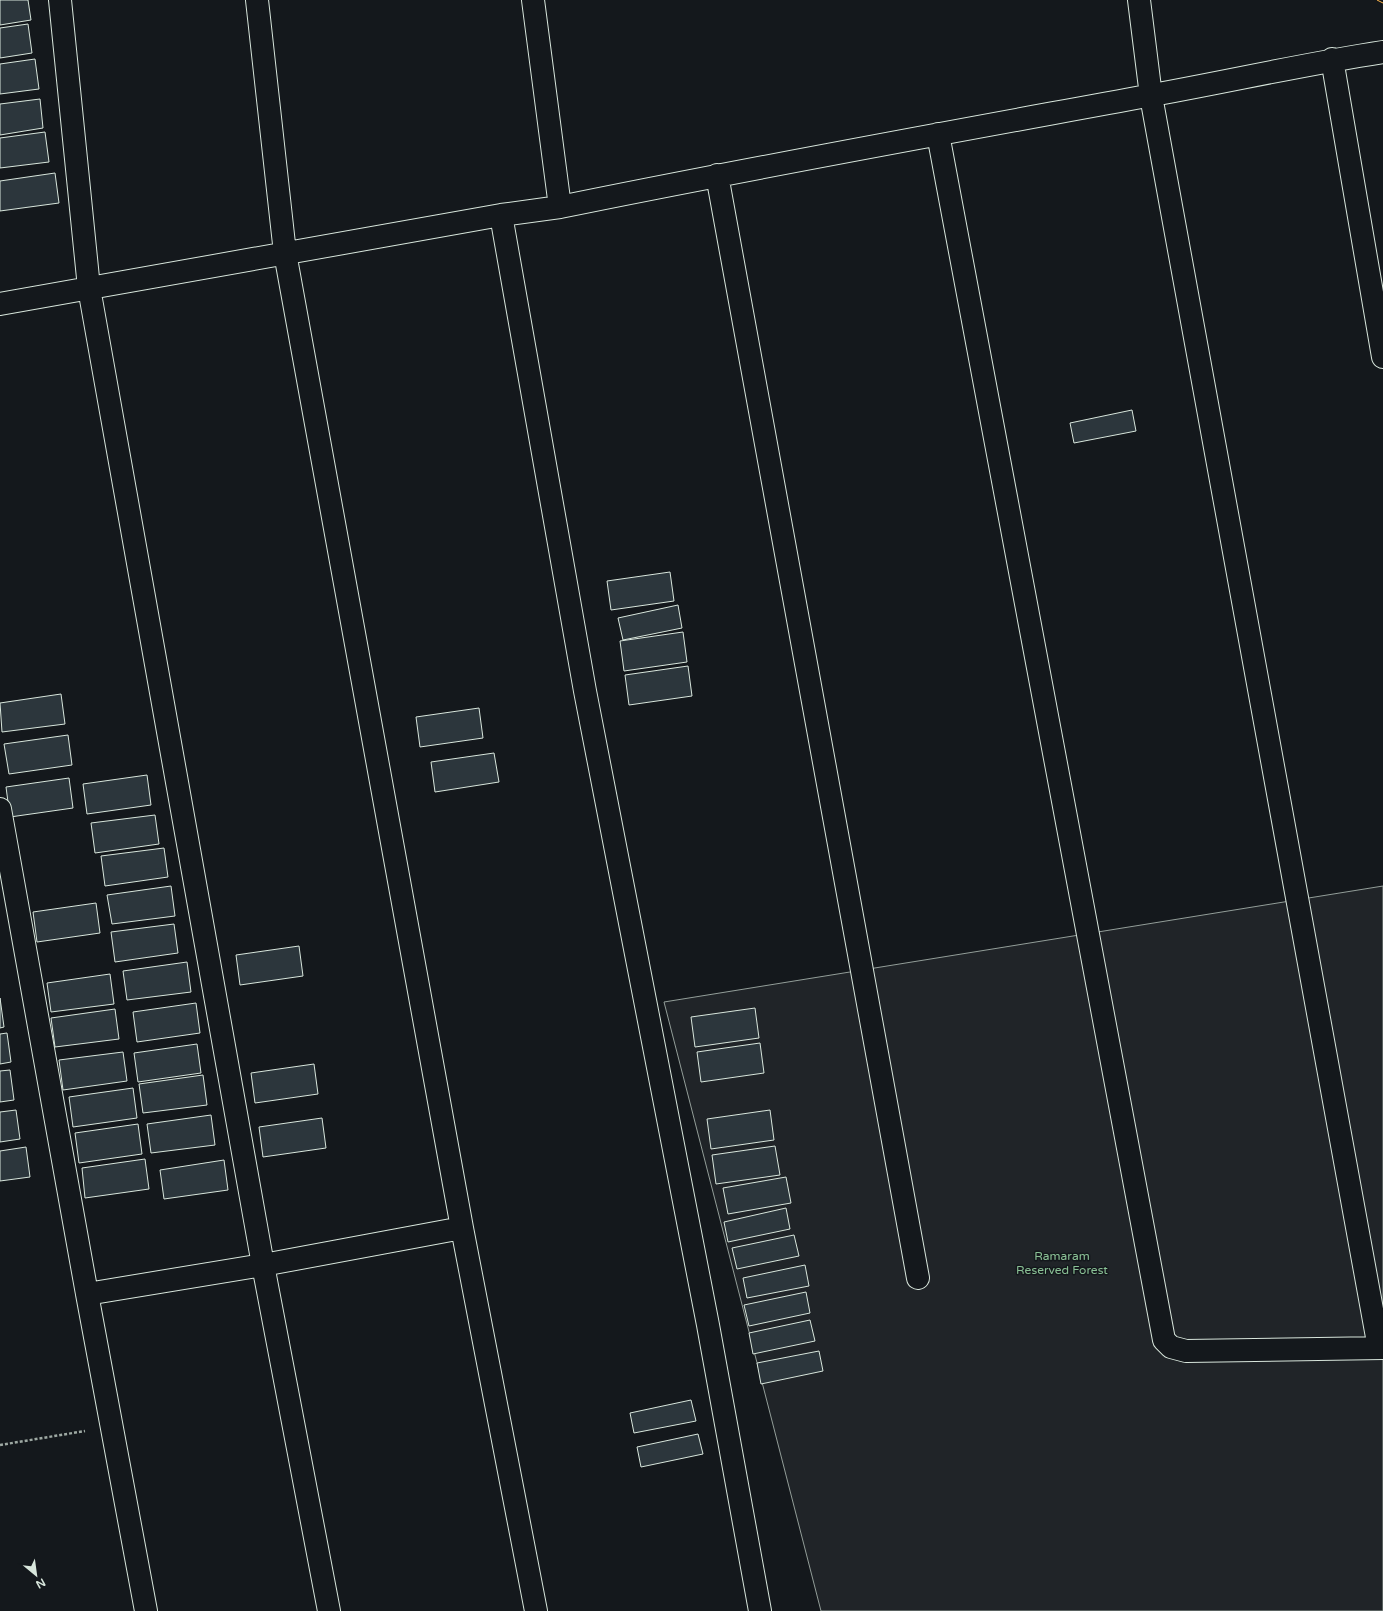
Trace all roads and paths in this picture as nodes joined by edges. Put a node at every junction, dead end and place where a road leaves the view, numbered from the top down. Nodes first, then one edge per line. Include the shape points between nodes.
1 (60, 0) edge
2 (256, 0) edge
3 (533, 0) edge
4 (1139, 0) edge
5 (1383, 52) edge
6 (1332, 59) junction
7 (1151, 96) junction
8 (938, 134) junction
9 (717, 175) junction
10 (560, 208) junction
11 (501, 215) junction
12 (285, 253) junction
13 (89, 288) junction
14 (0, 304) edge
15 (1383, 356) edge
16 (0, 809) edge
17 (462, 1228) junction
18 (263, 1265) junction
19 (918, 1278) dead end
20 (87, 1294) junction
21 (1381, 1348) edge
22 (112, 1426) junction
23 (0, 1445) edge
24 (146, 1611) edge
25 (328, 1611) edge
26 (536, 1611) edge
27 (760, 1611) edge

1 - 13 street
2 - 12 street
3 - 10 street
4 - 7 street
5 - 6 street
6 - 7 street
6 - 15 street
7 - 8 street
7 - 21 street
8 - 9 street
8 - 21 street via 1164,1340 1170,1347 1186,1352
9 - 10 street
9 - 19 street
10 - 11 street
11 - 12 street
11 - 27 street via 585,691 708,1325
12 - 13 street
12 - 17 street
13 - 14 street
13 - 18 street
16 - 20 street
17 - 18 street
17 - 26 street
18 - 20 street
18 - 25 street
20 - 22 street
22 - 23 path
22 - 24 street

